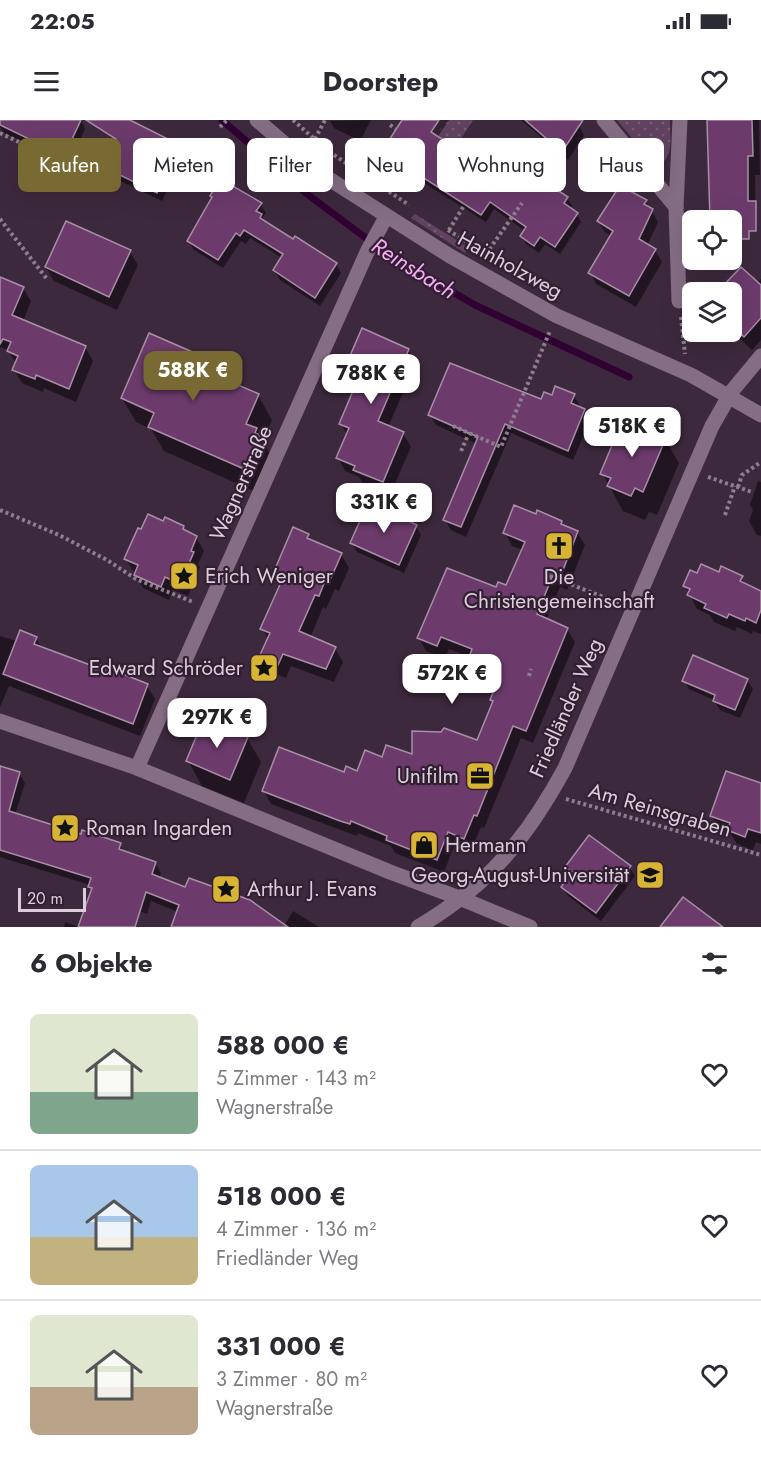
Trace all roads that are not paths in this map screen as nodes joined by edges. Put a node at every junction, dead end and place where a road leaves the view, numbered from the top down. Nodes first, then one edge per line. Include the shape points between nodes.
1 (257, 120) edge
2 (604, 120) edge
3 (680, 120) edge
4 (676, 207) junction
5 (386, 217) junction
6 (679, 301) road end
7 (761, 356) edge
8 (728, 396) junction
9 (761, 415) edge
10 (0, 721) edge
11 (137, 768) junction
12 (462, 899) junction
13 (418, 927) edge
14 (530, 927) edge

1 - 5 street, Hainholzweg via 315,170
2 - 4 street
3 - 4 street
4 - 6 street
5 - 8 street, Hainholzweg via 557,316 691,375
5 - 11 street, Wagnerstraße
7 - 8 street, Friedländer Weg
8 - 9 street, Hainholzweg
8 - 12 street, Friedländer Weg via 565,768 510,853
10 - 11 street
11 - 12 street
12 - 13 street, Friedländer Weg
12 - 14 street

